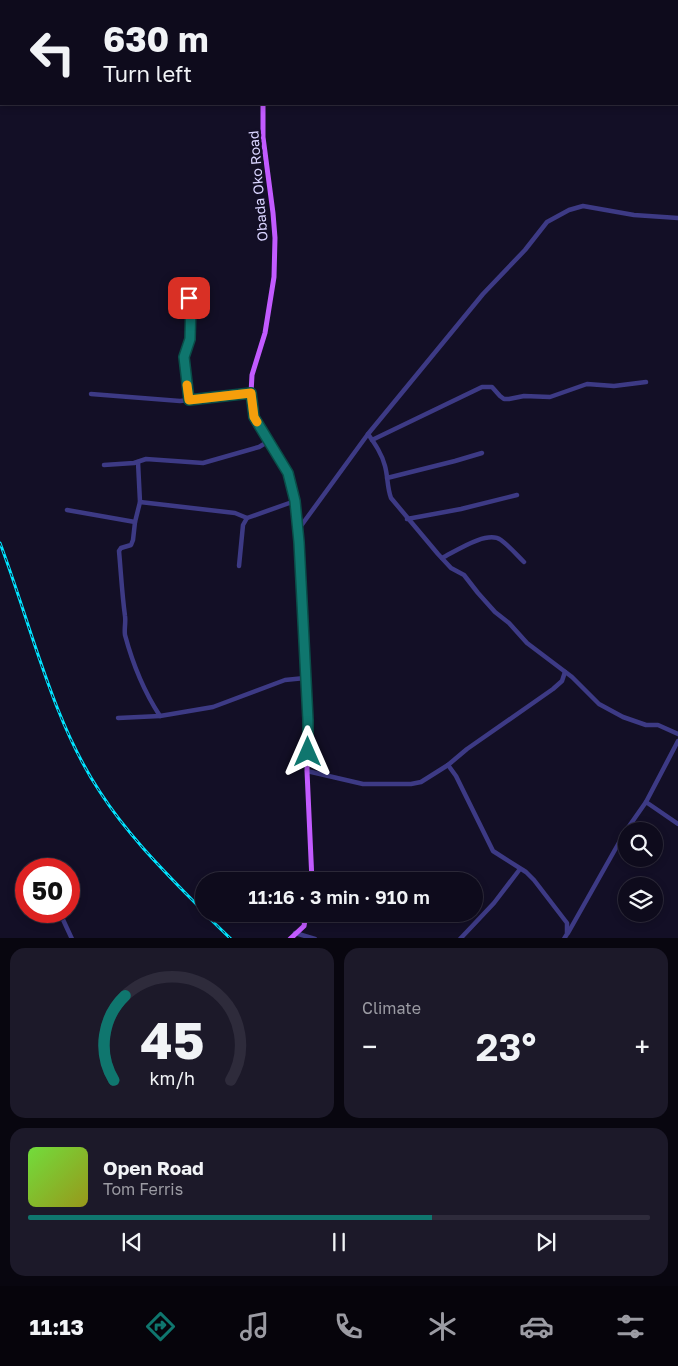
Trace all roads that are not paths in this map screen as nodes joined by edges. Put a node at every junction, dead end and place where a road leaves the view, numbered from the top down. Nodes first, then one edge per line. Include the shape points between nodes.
1 (263, 105) edge
2 (678, 218) edge
3 (183, 295) dead end
4 (646, 382) dead end
5 (251, 393) junction
6 (91, 394) dead end
7 (189, 400) junction
8 (368, 434) junction
9 (372, 440) junction
10 (269, 442) junction
11 (482, 453) dead end
12 (138, 462) junction
13 (104, 465) dead end
14 (387, 478) junction
15 (517, 495) dead end
16 (295, 501) junction
17 (140, 502) junction
18 (67, 510) dead end
19 (247, 518) junction
20 (407, 519) junction
21 (135, 522) junction
22 (298, 530) junction
23 (442, 558) junction
24 (524, 562) dead end
25 (239, 566) dead end
26 (565, 672) junction
27 (572, 677) junction
28 (304, 678) junction
29 (562, 681) junction
30 (160, 716) junction
31 (118, 718) dead end
32 (678, 734) edge
33 (678, 740) edge
34 (448, 765) junction
35 (307, 770) junction
36 (646, 802) junction
37 (678, 824) edge
38 (520, 869) junction
39 (312, 872) edge
40 (305, 922) edge
41 (65, 923) edge
42 (295, 932) junction
43 (566, 936) edge
44 (72, 938) edge
45 (290, 938) edge
46 (314, 938) edge
47 (460, 938) edge

1 - 5 main road, Obada Oko Road via 263,137 275,238 274,277
2 - 8 street via 582,206 547,222
3 - 7 street via 191,302 190,339 184,357
4 - 9 street via 614,386 587,384 550,397 508,399 500,396 492,386 482,387
5 - 7 street
5 - 10 main road, Obada Oko Road via 254,417
6 - 7 street
8 - 9 street
8 - 22 street
9 - 14 street via 382,456
10 - 12 street via 203,463 146,459
10 - 16 main road, Obada Oko Road via 288,473
11 - 14 street
12 - 13 street
12 - 17 street
14 - 20 street via 391,498
15 - 20 street
16 - 19 street
16 - 22 main road, Obada Oko Road
17 - 19 street via 235,512
17 - 21 street
18 - 21 street
19 - 25 street via 243,525
20 - 23 street
21 - 30 street via 132,543 119,551 125,634 136,672
22 - 28 main road, Obada Oko Road
23 - 24 street via 481,538 496,537
23 - 26 street via 464,575 527,643
26 - 27 street
26 - 29 street
27 - 29 street
27 - 32 street via 591,697 615,714 646,725 658,725
28 - 30 street via 285,680 213,707
28 - 35 main road, Obada Oko Road via 308,720
29 - 34 street
30 - 31 street
33 - 36 street
34 - 35 street via 411,784 364,784
34 - 38 street via 493,851
35 - 39 main road, Obada Oko Road
36 - 37 street
36 - 43 street via 625,832
38 - 43 street via 534,880 567,923
38 - 47 street via 494,903
40 - 42 main road
41 - 44 street
42 - 45 main road
42 - 46 street

